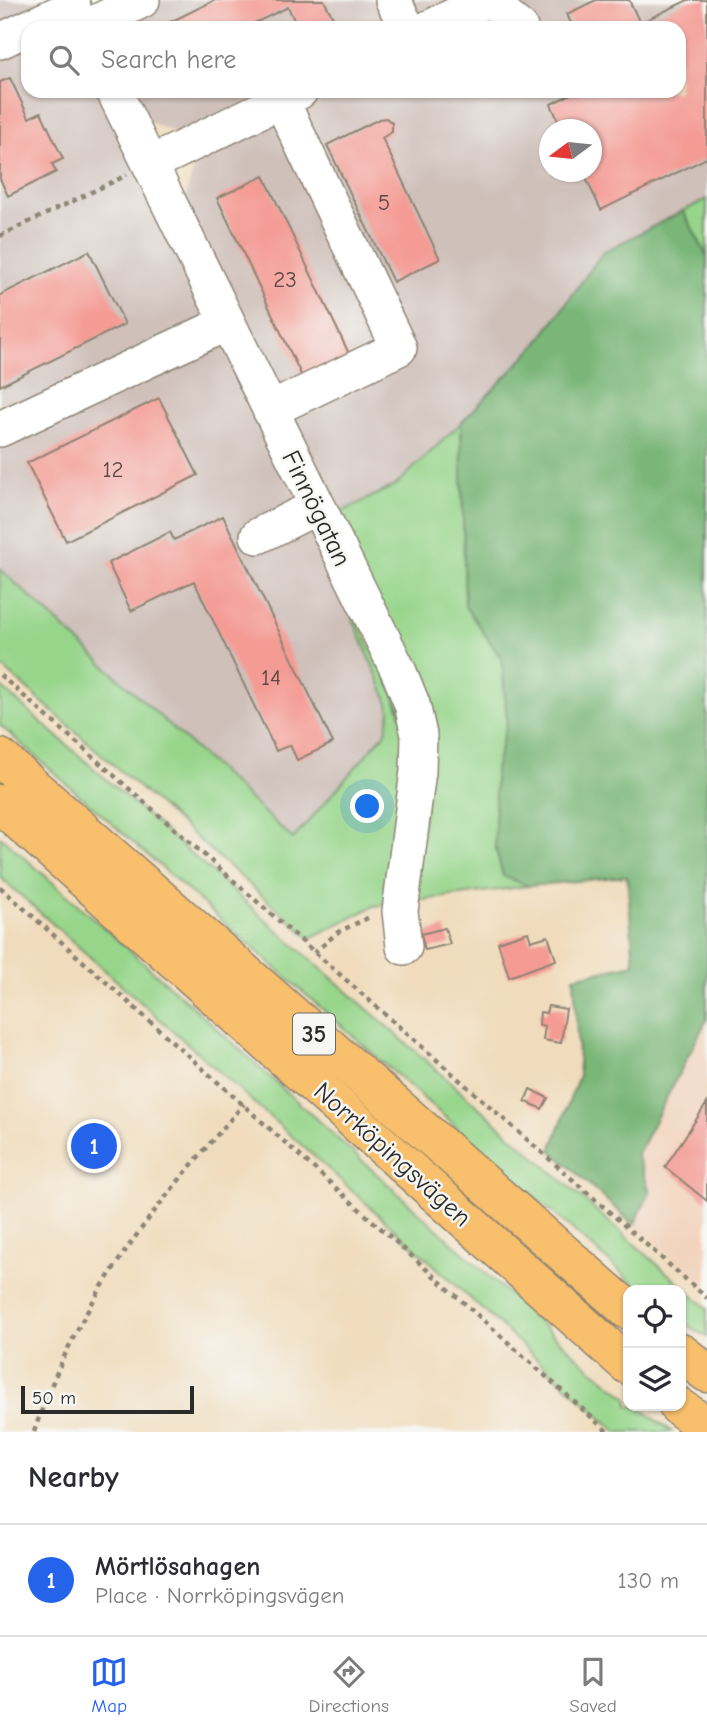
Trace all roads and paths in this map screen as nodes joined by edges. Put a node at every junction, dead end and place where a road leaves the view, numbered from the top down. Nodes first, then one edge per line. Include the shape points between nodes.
1 (142, 0) edge
2 (393, 0) edge
3 (487, 0) edge
4 (498, 0) edge
5 (78, 16) edge
6 (404, 21) edge
7 (444, 21) edge
8 (511, 21) edge
9 (21, 34) edge
10 (0, 41) edge
11 (117, 98) edge
12 (286, 98) edge
13 (291, 98) edge
14 (149, 164) junction
15 (0, 236) edge
16 (227, 323) junction
17 (270, 410) junction
18 (0, 429) edge
19 (316, 507) junction
20 (258, 536) dead end
21 (0, 675) edge
22 (0, 758) edge
23 (0, 804) edge
24 (0, 887) edge
25 (400, 911) junction
26 (404, 947) dead end
27 (314, 953) junction
28 (244, 1104) junction
29 (707, 1298) edge
30 (623, 1306) edge
31 (686, 1357) edge
32 (623, 1361) edge
33 (707, 1373) edge
34 (685, 1411) edge
35 (707, 1427) edge
36 (34, 1432) edge
37 (608, 1432) edge

1 - 5 street
2 - 6 street
3 - 7 street
4 - 8 street
9 - 10 street
11 - 14 street, Finnögatan
12 - 14 street
13 - 17 street via 399,348
14 - 15 path
14 - 16 street, Finnögatan
16 - 17 street, Finnögatan
16 - 18 street
17 - 19 street, Finnögatan
19 - 20 street
19 - 25 street, Finnögatan via 399,672 419,735
21 - 27 path
22 - 30 main road, Norrköpingsvägen / 35
23 - 32 main road, Norrköpingsvägen / 35
24 - 28 path
25 - 26 street, Finnögatan
25 - 27 path via 363,919 338,932
27 - 29 path
28 - 36 path via 160,1199 97,1291
28 - 37 path
31 - 33 main road
34 - 35 main road

